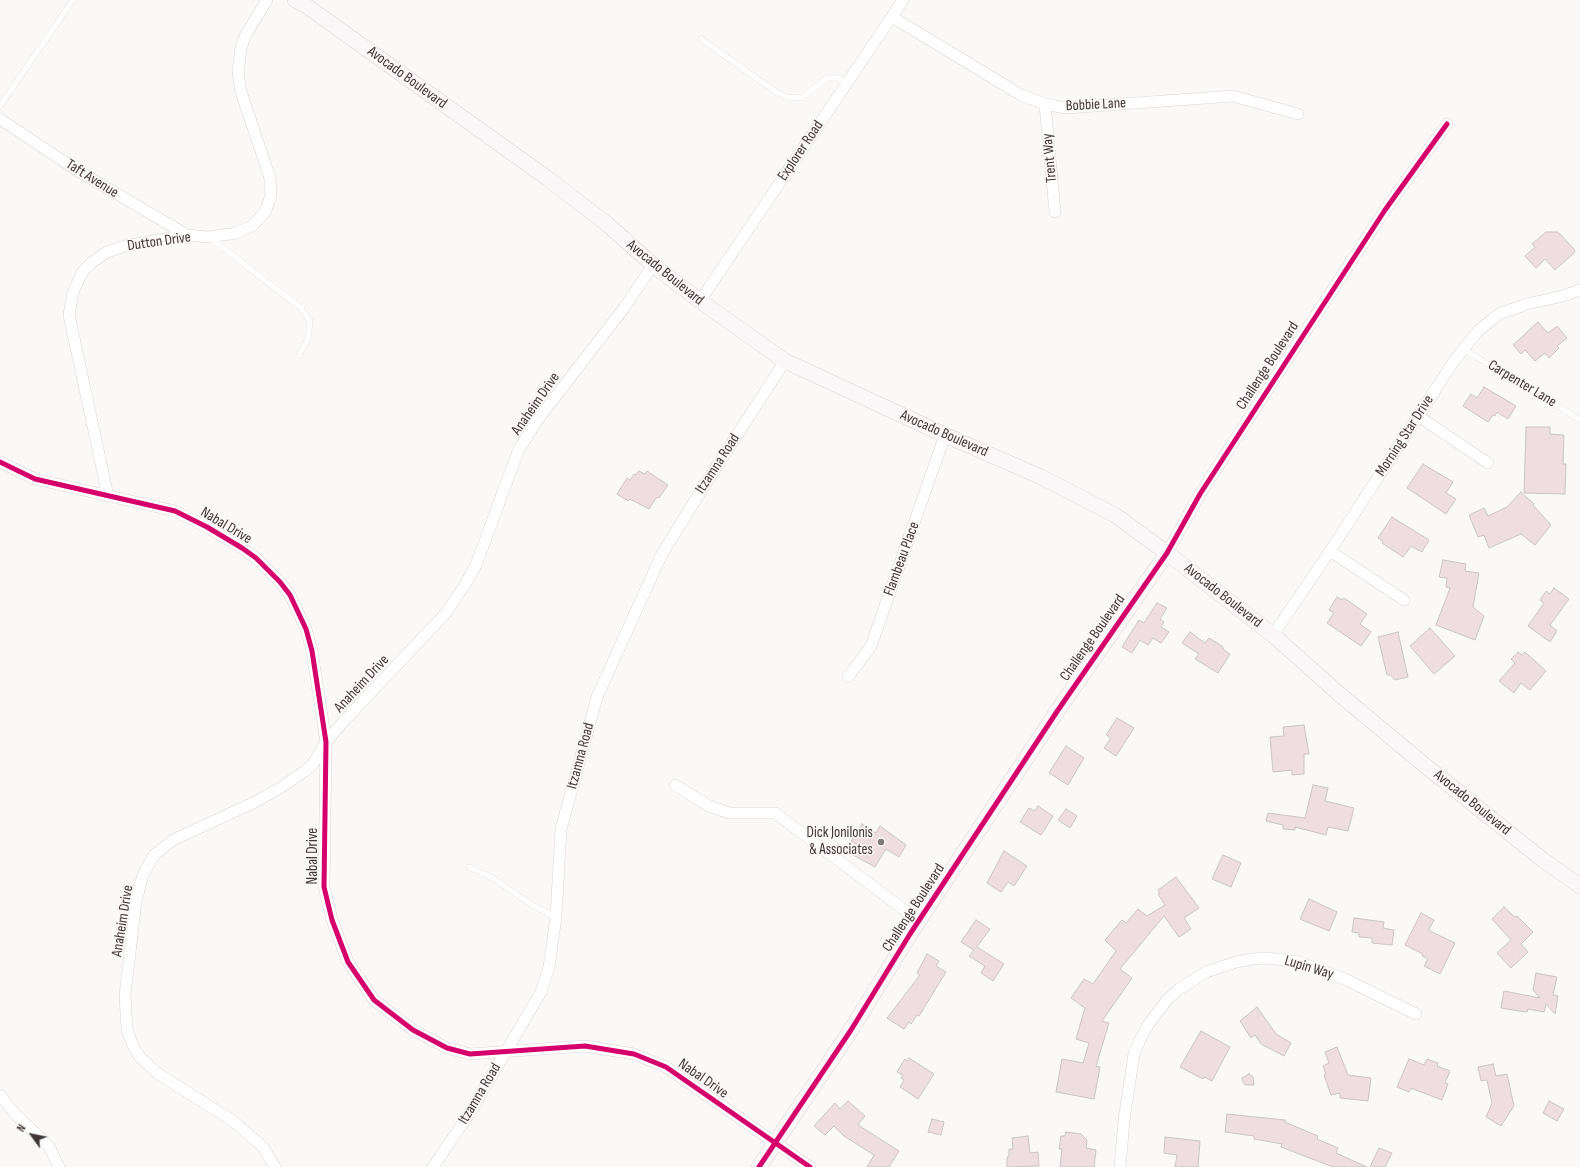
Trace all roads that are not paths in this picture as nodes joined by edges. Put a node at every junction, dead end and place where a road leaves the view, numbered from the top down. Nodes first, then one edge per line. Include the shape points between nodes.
1 (72, 0) edge
2 (267, 0) edge
3 (295, 0) edge
4 (903, 0) edge
5 (892, 17) junction
6 (701, 39) dead end
7 (847, 82) junction
8 (1045, 104) junction
9 (0, 106) edge
10 (1298, 114) dead end
11 (0, 119) edge
12 (1448, 124) dead end
13 (1055, 212) dead end
14 (187, 235) junction
15 (208, 237) junction
16 (654, 265) junction
17 (1580, 290) edge
18 (700, 302) junction
19 (1463, 349) junction
20 (298, 354) dead end
21 (785, 361) junction
22 (1418, 416) junction
23 (1580, 420) edge
24 (945, 436) junction
25 (0, 462) edge
26 (1488, 463) dead end
27 (108, 496) junction
28 (1330, 551) junction
29 (1167, 553) junction
30 (1404, 600) dead end
31 (1273, 635) junction
32 (848, 677) dead end
33 (326, 742) junction
34 (675, 785) dead end
35 (470, 867) dead end
36 (1580, 886) edge
37 (556, 917) junction
38 (919, 921) junction
39 (1416, 1014) dead end
40 (504, 1053) junction
41 (0, 1096) edge
42 (774, 1143) junction
43 (59, 1167) edge
44 (275, 1167) edge
45 (433, 1167) edge
46 (759, 1167) edge
47 (810, 1167) edge
48 (1120, 1167) edge

1 - 9 lane
2 - 15 street, Dutton Drive via 245,36 238,72 270,178 271,196 265,212 253,225 237,233
3 - 16 main road, Avocado Boulevard via 547,178 607,224
4 - 5 street, Explorer Road
5 - 7 street, Explorer Road
5 - 8 street, Bobbie Lane via 1021,95
6 - 7 lane via 786,97 802,98 827,78 838,78
7 - 18 street, Explorer Road
8 - 10 street, Bobbie Lane via 1066,108 1233,96
8 - 13 street, Trent Way
11 - 14 street, Taft Avenue via 78,171
12 - 29 street, Challenge Boulevard via 1385,210 1288,358 1200,494
14 - 15 street, Dutton Drive
14 - 27 street, Dutton Drive via 125,246 107,252 83,271 73,292 69,315
15 - 20 lane via 301,308 310,322 308,339
16 - 18 main road, Avocado Boulevard
16 - 33 street, Anaheim Drive via 624,308 538,418 519,449 476,565 446,613
17 - 19 street, Morning Star Drive via 1499,314 1478,331
18 - 21 main road, Avocado Boulevard
19 - 22 street, Morning Star Drive
19 - 23 lane, Carpenter Lane
21 - 24 main road, Avocado Boulevard
21 - 37 street, Itzamna Road via 662,554 597,696 561,829
22 - 26 street
22 - 28 street, Morning Star Drive
24 - 29 main road, Avocado Boulevard via 1041,477 1115,515
24 - 32 street, Flambeau Place via 871,646
25 - 27 street, Nabal Drive via 35,479
27 - 33 street, Nabal Drive via 175,511 201,523 256,558 280,582 290,595 306,629 312,651
28 - 30 street
28 - 31 street, Morning Star Drive
29 - 31 main road, Avocado Boulevard
29 - 38 main road, Challenge Boulevard via 1062,704
31 - 36 main road, Avocado Boulevard via 1338,694 1422,763 1543,860
33 - 40 street, Nabal Drive via 324,887 332,920 348,962 374,1000 413,1030 447,1048 470,1054
33 - 44 street, Anaheim Drive via 313,764 280,788 163,847 154,855 143,875 136,901 125,995 127,1030 134,1048 140,1058 158,1073 232,1121 263,1147
34 - 38 street via 709,806 728,813 775,813
35 - 37 lane via 493,878 532,905
37 - 40 street, Itzamna Road via 549,967 542,992
38 - 42 main road, Challenge Boulevard via 851,1030
39 - 48 street, Lupin Way via 1347,980 1299,962 1252,959 1206,972 1167,1000 1140,1040 1134,1054
40 - 42 street, Nabal Drive via 585,1046 634,1054 666,1067
40 - 45 street, Itzamna Road via 472,1111
41 - 43 street via 49,1146
42 - 46 main road, Challenge Boulevard
42 - 47 street, Nabal Drive

